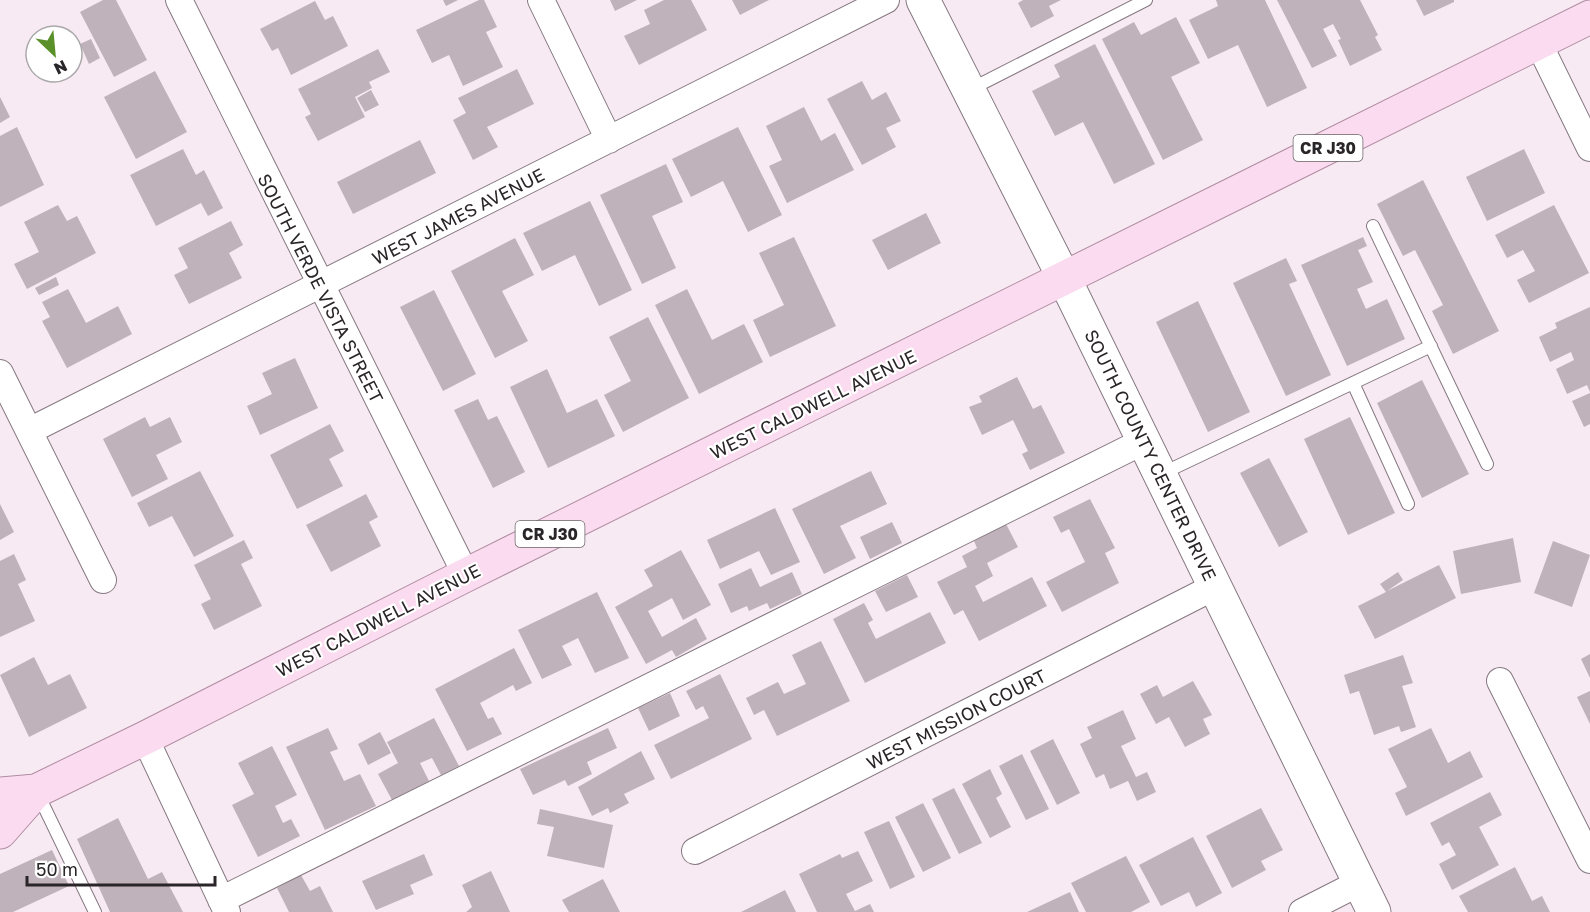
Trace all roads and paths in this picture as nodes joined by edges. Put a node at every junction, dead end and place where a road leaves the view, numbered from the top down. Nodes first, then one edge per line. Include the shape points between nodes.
1 (179, 0) edge
2 (541, 0) edge
3 (886, 0) edge
4 (923, 0) edge
5 (1146, 0) edge
6 (1590, 17) edge
7 (1538, 42) junction
8 (969, 90) junction
9 (609, 140) junction
10 (1590, 148) edge
11 (1373, 225) dead end
12 (1065, 280) junction
13 (319, 285) junction
14 (1431, 346) junction
15 (0, 373) edge
16 (1353, 383) junction
17 (28, 431) junction
18 (1144, 441) junction
19 (1487, 464) dead end
20 (1161, 474) junction
21 (1408, 504) dead end
22 (466, 575) junction
23 (103, 580) dead end
24 (1216, 586) junction
25 (1500, 681) dead end
26 (145, 738) junction
27 (36, 791) junction
28 (0, 794) edge
29 (0, 832) edge
30 (695, 851) dead end
31 (1590, 861) edge
32 (1359, 883) junction
33 (224, 906) edge
34 (96, 912) edge
35 (1302, 912) edge
36 (1374, 912) edge

1 - 13 street, SOUTH VERDE VISTA STREET
2 - 9 street
3 - 9 street, WEST JAMES AVENUE
4 - 8 street, SOUTH COUNTY CENTER DRIVE
5 - 8 lane
6 - 7 main road, WEST CALDWELL AVENUE / CR J30
7 - 10 street
7 - 12 main road, WEST CALDWELL AVENUE / CR J30
8 - 12 street, SOUTH COUNTY CENTER DRIVE
9 - 13 street, WEST JAMES AVENUE
11 - 14 lane
12 - 18 street, SOUTH COUNTY CENTER DRIVE
12 - 22 main road, WEST CALDWELL AVENUE / CR J30
13 - 17 street, WEST JAMES AVENUE
13 - 22 street, SOUTH VERDE VISTA STREET
14 - 16 lane
14 - 19 lane
15 - 17 street
16 - 20 lane
16 - 21 lane
17 - 23 street
18 - 20 street, SOUTH COUNTY CENTER DRIVE
18 - 33 street
20 - 24 street, SOUTH COUNTY CENTER DRIVE
22 - 26 main road, WEST CALDWELL AVENUE / CR J30
24 - 30 street, WEST MISSION COURT
24 - 32 street, SOUTH COUNTY CENTER DRIVE
25 - 31 street
26 - 27 main road, WEST CALDWELL AVENUE / CR J30
26 - 33 street
27 - 28 main road, WEST CALDWELL AVENUE / CR J30
27 - 29 main road, WEST CALDWELL AVENUE / CR J30
27 - 34 lane
32 - 35 street
32 - 36 street, SOUTH COUNTY CENTER DRIVE

